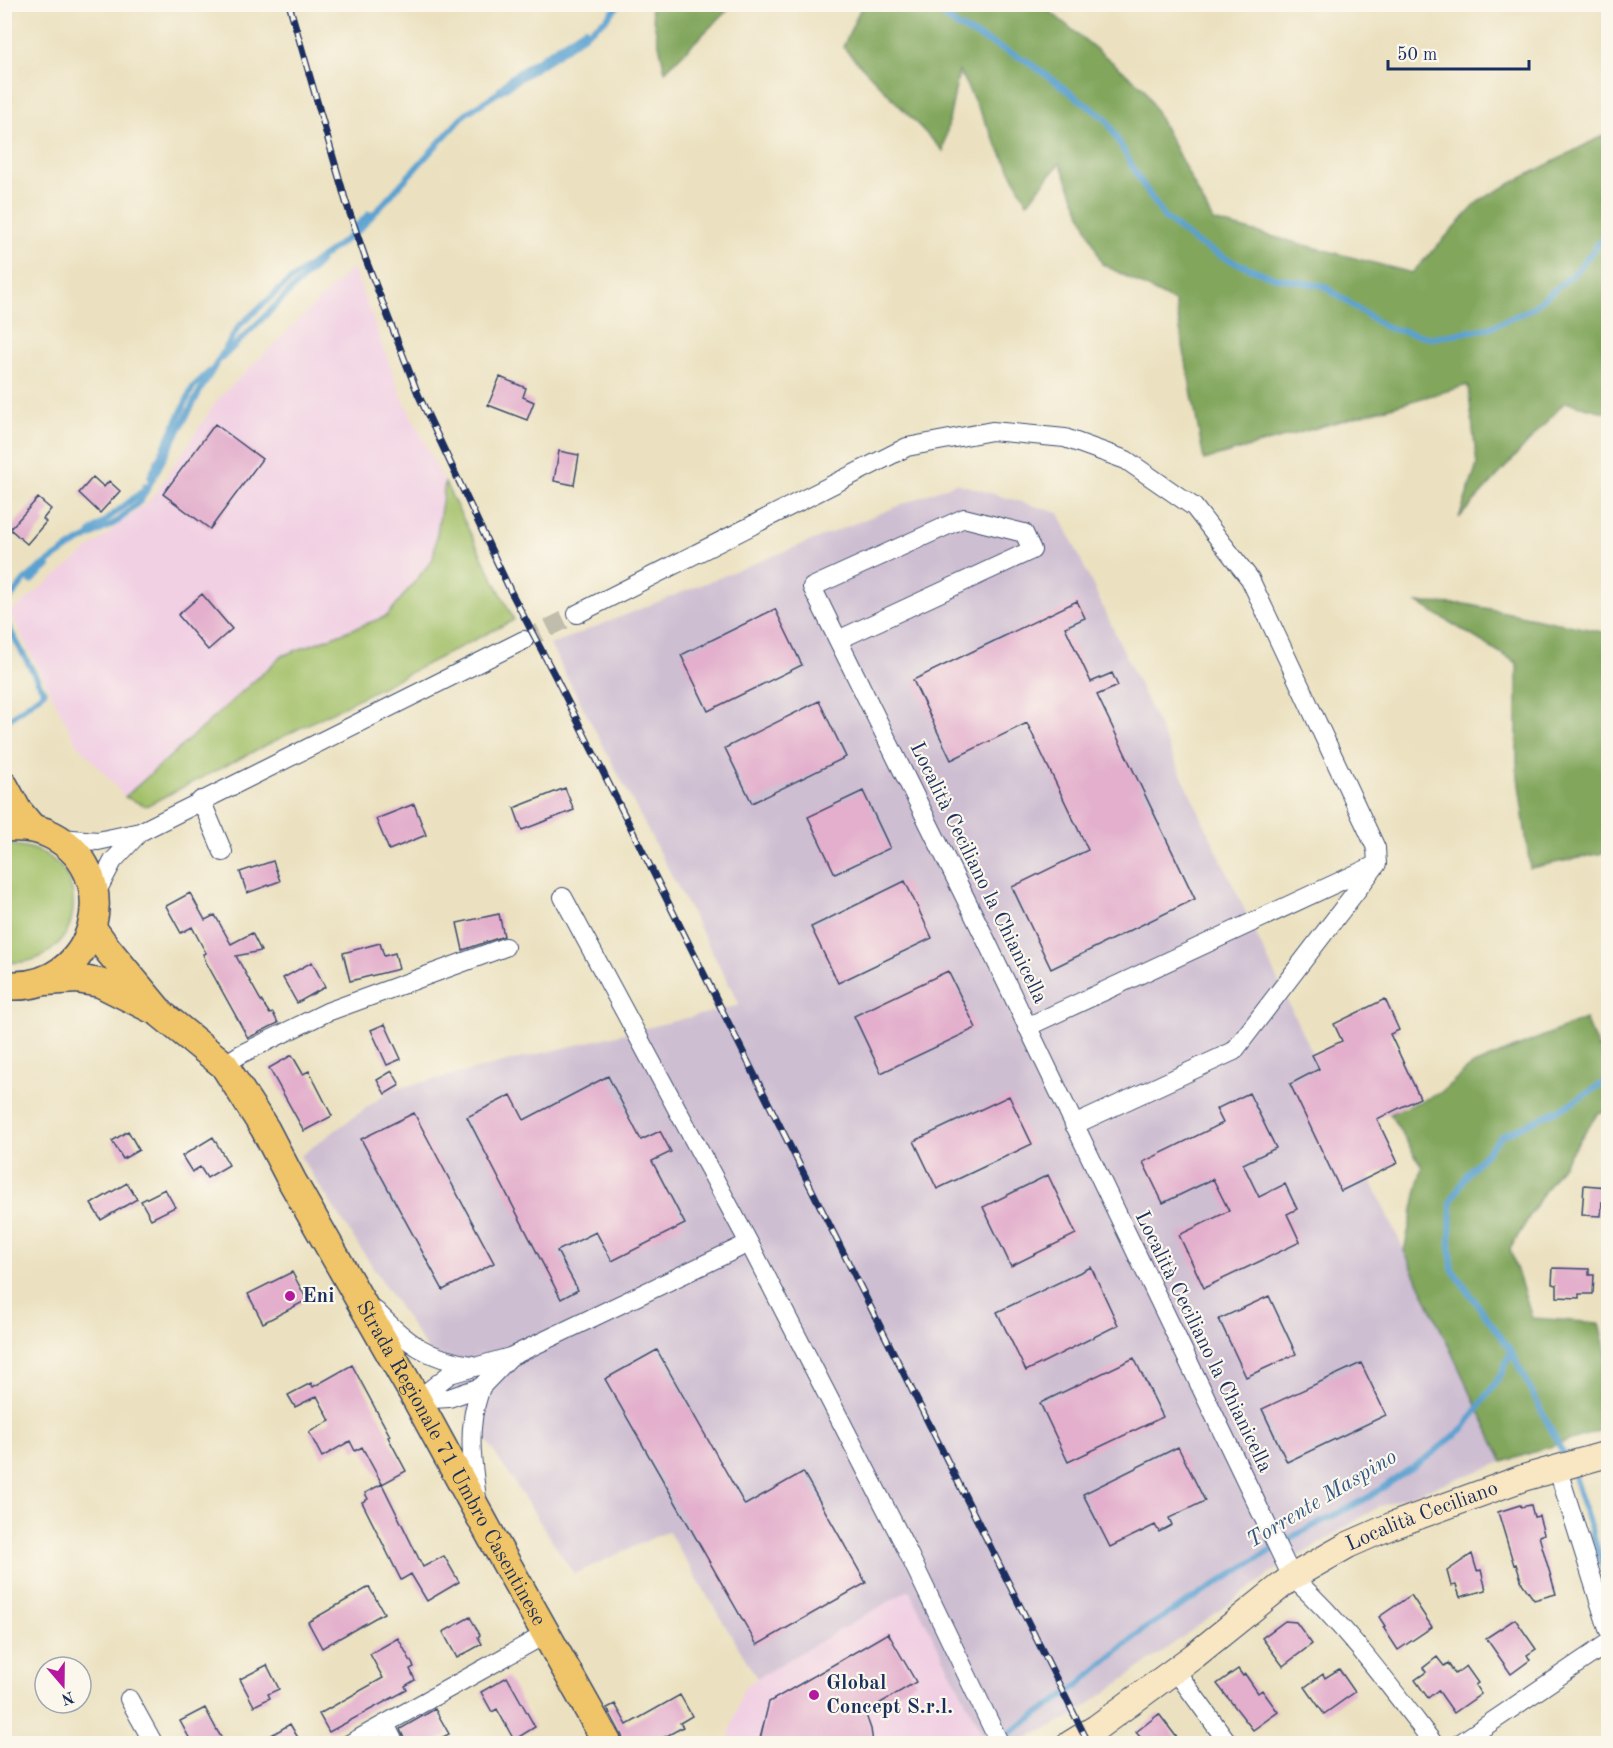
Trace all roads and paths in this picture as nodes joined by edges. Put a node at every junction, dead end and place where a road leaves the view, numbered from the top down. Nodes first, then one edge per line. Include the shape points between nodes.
1 (577, 614) tunnel mouth
2 (524, 640) tunnel mouth
3 (838, 640) junction
4 (4, 786) edge
5 (201, 800) junction
6 (18, 827) edge
7 (140, 832) junction
8 (58, 838) junction
9 (223, 852) dead end
10 (1377, 864) junction
11 (95, 895) junction
12 (562, 897) dead end
13 (92, 928) junction
14 (505, 947) dead end
15 (46, 981) junction
16 (4, 985) edge
17 (162, 1014) junction
18 (1027, 1027) junction
19 (224, 1065) junction
20 (1074, 1125) junction
21 (749, 1243) junction
22 (351, 1285) junction
23 (510, 1357) junction
24 (477, 1365) junction
25 (481, 1387) junction
26 (417, 1400) junction
27 (1608, 1454) edge
28 (1557, 1467) junction
29 (479, 1512) junction
30 (1292, 1577) junction
31 (1608, 1629) edge
32 (546, 1634) junction
33 (1608, 1643) edge
34 (1175, 1670) junction
35 (129, 1699) dead end
36 (385, 1724) junction
37 (154, 1743) edge
38 (349, 1743) edge
39 (395, 1743) edge
40 (608, 1743) edge
41 (1000, 1743) edge
42 (1070, 1743) edge
43 (1229, 1743) edge
44 (1434, 1743) edge
45 (1459, 1743) edge

1 - 10 street via 908,447 993,431 1065,438 1126,460 1194,507 1250,579 1376,848
2 - 5 street
3 - 3 street, Località Ceciliano la Chianicella via 1032,550 1024,533 964,518 812,587
3 - 18 street, Località Ceciliano la Chianicella
4 - 6 main road via 17,810
5 - 7 street
5 - 9 street
6 - 8 main road
7 - 8 street via 98,842
7 - 11 street via 112,861
8 - 11 main road via 82,863
10 - 18 street
10 - 20 street via 1234,1051
11 - 13 main road
12 - 21 street
13 - 15 main road via 83,950 67,968
13 - 17 main road, Strada Regionale 71 Umbro Casentinese
14 - 19 street via 327,1012
15 - 16 main road, Strada Regionale 71 Umbro Casentinese via 20,987
15 - 17 main road, Strada Regionale 71 Umbro Casentinese via 77,979 100,983
17 - 19 main road, Strada Regionale 71 Umbro Casentinese
18 - 20 street, Località Ceciliano la Chianicella
19 - 22 main road, Strada Regionale 71 Umbro Casentinese via 265,1129
20 - 30 street, Località Ceciliano la Chianicella
21 - 23 street
21 - 41 street via 903,1542
22 - 24 street via 414,1345 439,1359
22 - 26 main road, Strada Regionale 71 Umbro Casentinese
23 - 24 street
23 - 25 street
24 - 26 street via 450,1374
25 - 26 street via 449,1398
25 - 29 street via 473,1418 471,1453
26 - 29 main road, Strada Regionale 71 Umbro Casentinese
27 - 28 street, Località Ceciliano
28 - 30 street, Località Ceciliano via 1391,1526
28 - 31 street
29 - 32 main road, Strada Regionale 71 Umbro Casentinese
30 - 34 street, Località Ceciliano
30 - 44 street via 1345,1630
32 - 36 street
32 - 40 main road, Strada Regionale 71 Umbro Casentinese
33 - 45 street
34 - 42 street, Località Ceciliano
34 - 43 street
35 - 37 street
36 - 38 street
36 - 39 street

